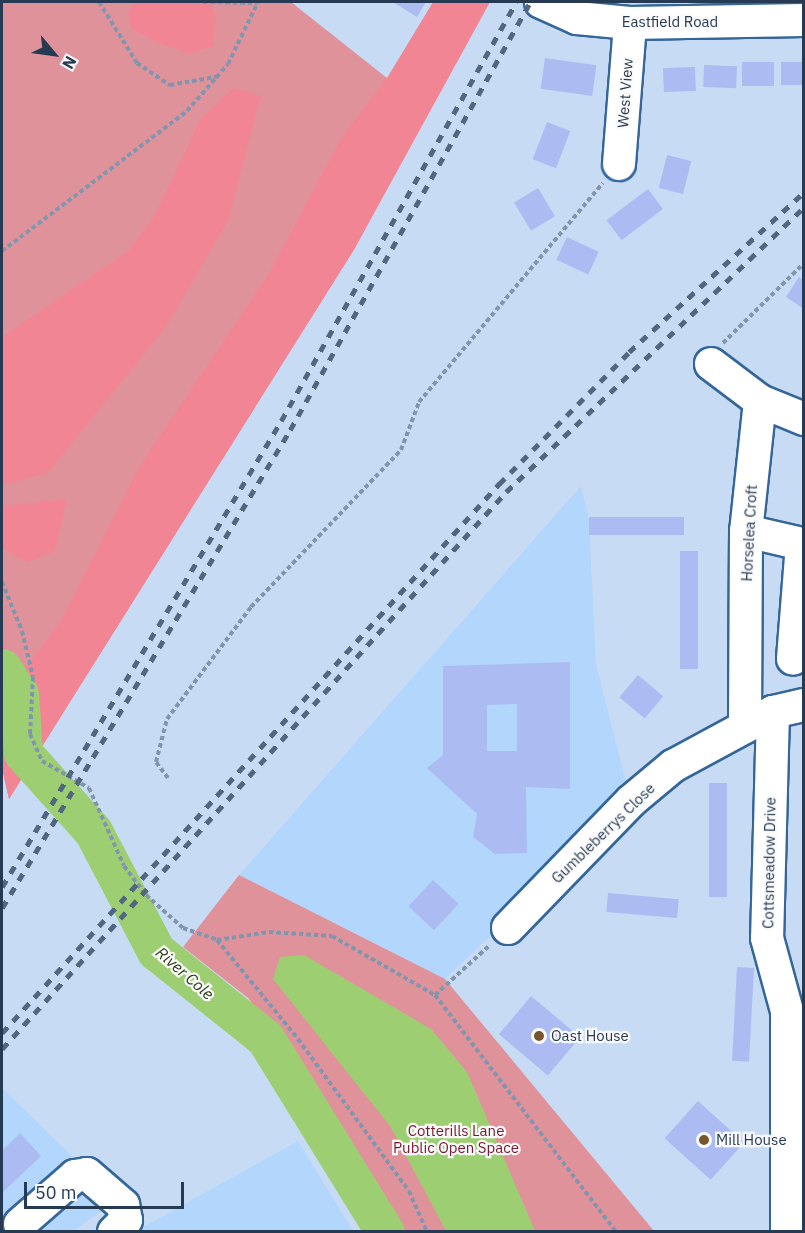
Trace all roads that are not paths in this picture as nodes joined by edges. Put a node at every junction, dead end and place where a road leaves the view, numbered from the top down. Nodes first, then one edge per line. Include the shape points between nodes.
1 (541, 2) edge
2 (804, 20) edge
3 (630, 23) junction
4 (619, 164) road end
5 (711, 364) road end
6 (760, 401) junction
7 (804, 419) edge
8 (746, 531) junction
9 (803, 538) edge
10 (793, 659) dead end
11 (804, 705) edge
12 (773, 712) junction
13 (745, 727) junction
14 (508, 928) road end
15 (795, 1006) edge
16 (20, 1224) dead end
17 (118, 1229) edge
18 (787, 1232) edge

1 - 3 street, Eastfield Road via 578,18
2 - 3 street, Eastfield Road
3 - 4 street, West View
5 - 6 street
6 - 7 street
6 - 8 street, Horselea Croft
8 - 9 street
8 - 13 street, Horselea Croft
9 - 10 street
11 - 12 street, Gumbleberrys Close
12 - 13 street, Gumbleberrys Close
12 - 15 street, Cottsmeadow Drive via 767,938
13 - 14 street, Gumbleberrys Close via 673,766 632,801
15 - 18 street, Cottsmeadow Drive
16 - 17 street via 75,1176 87,1174 123,1205

